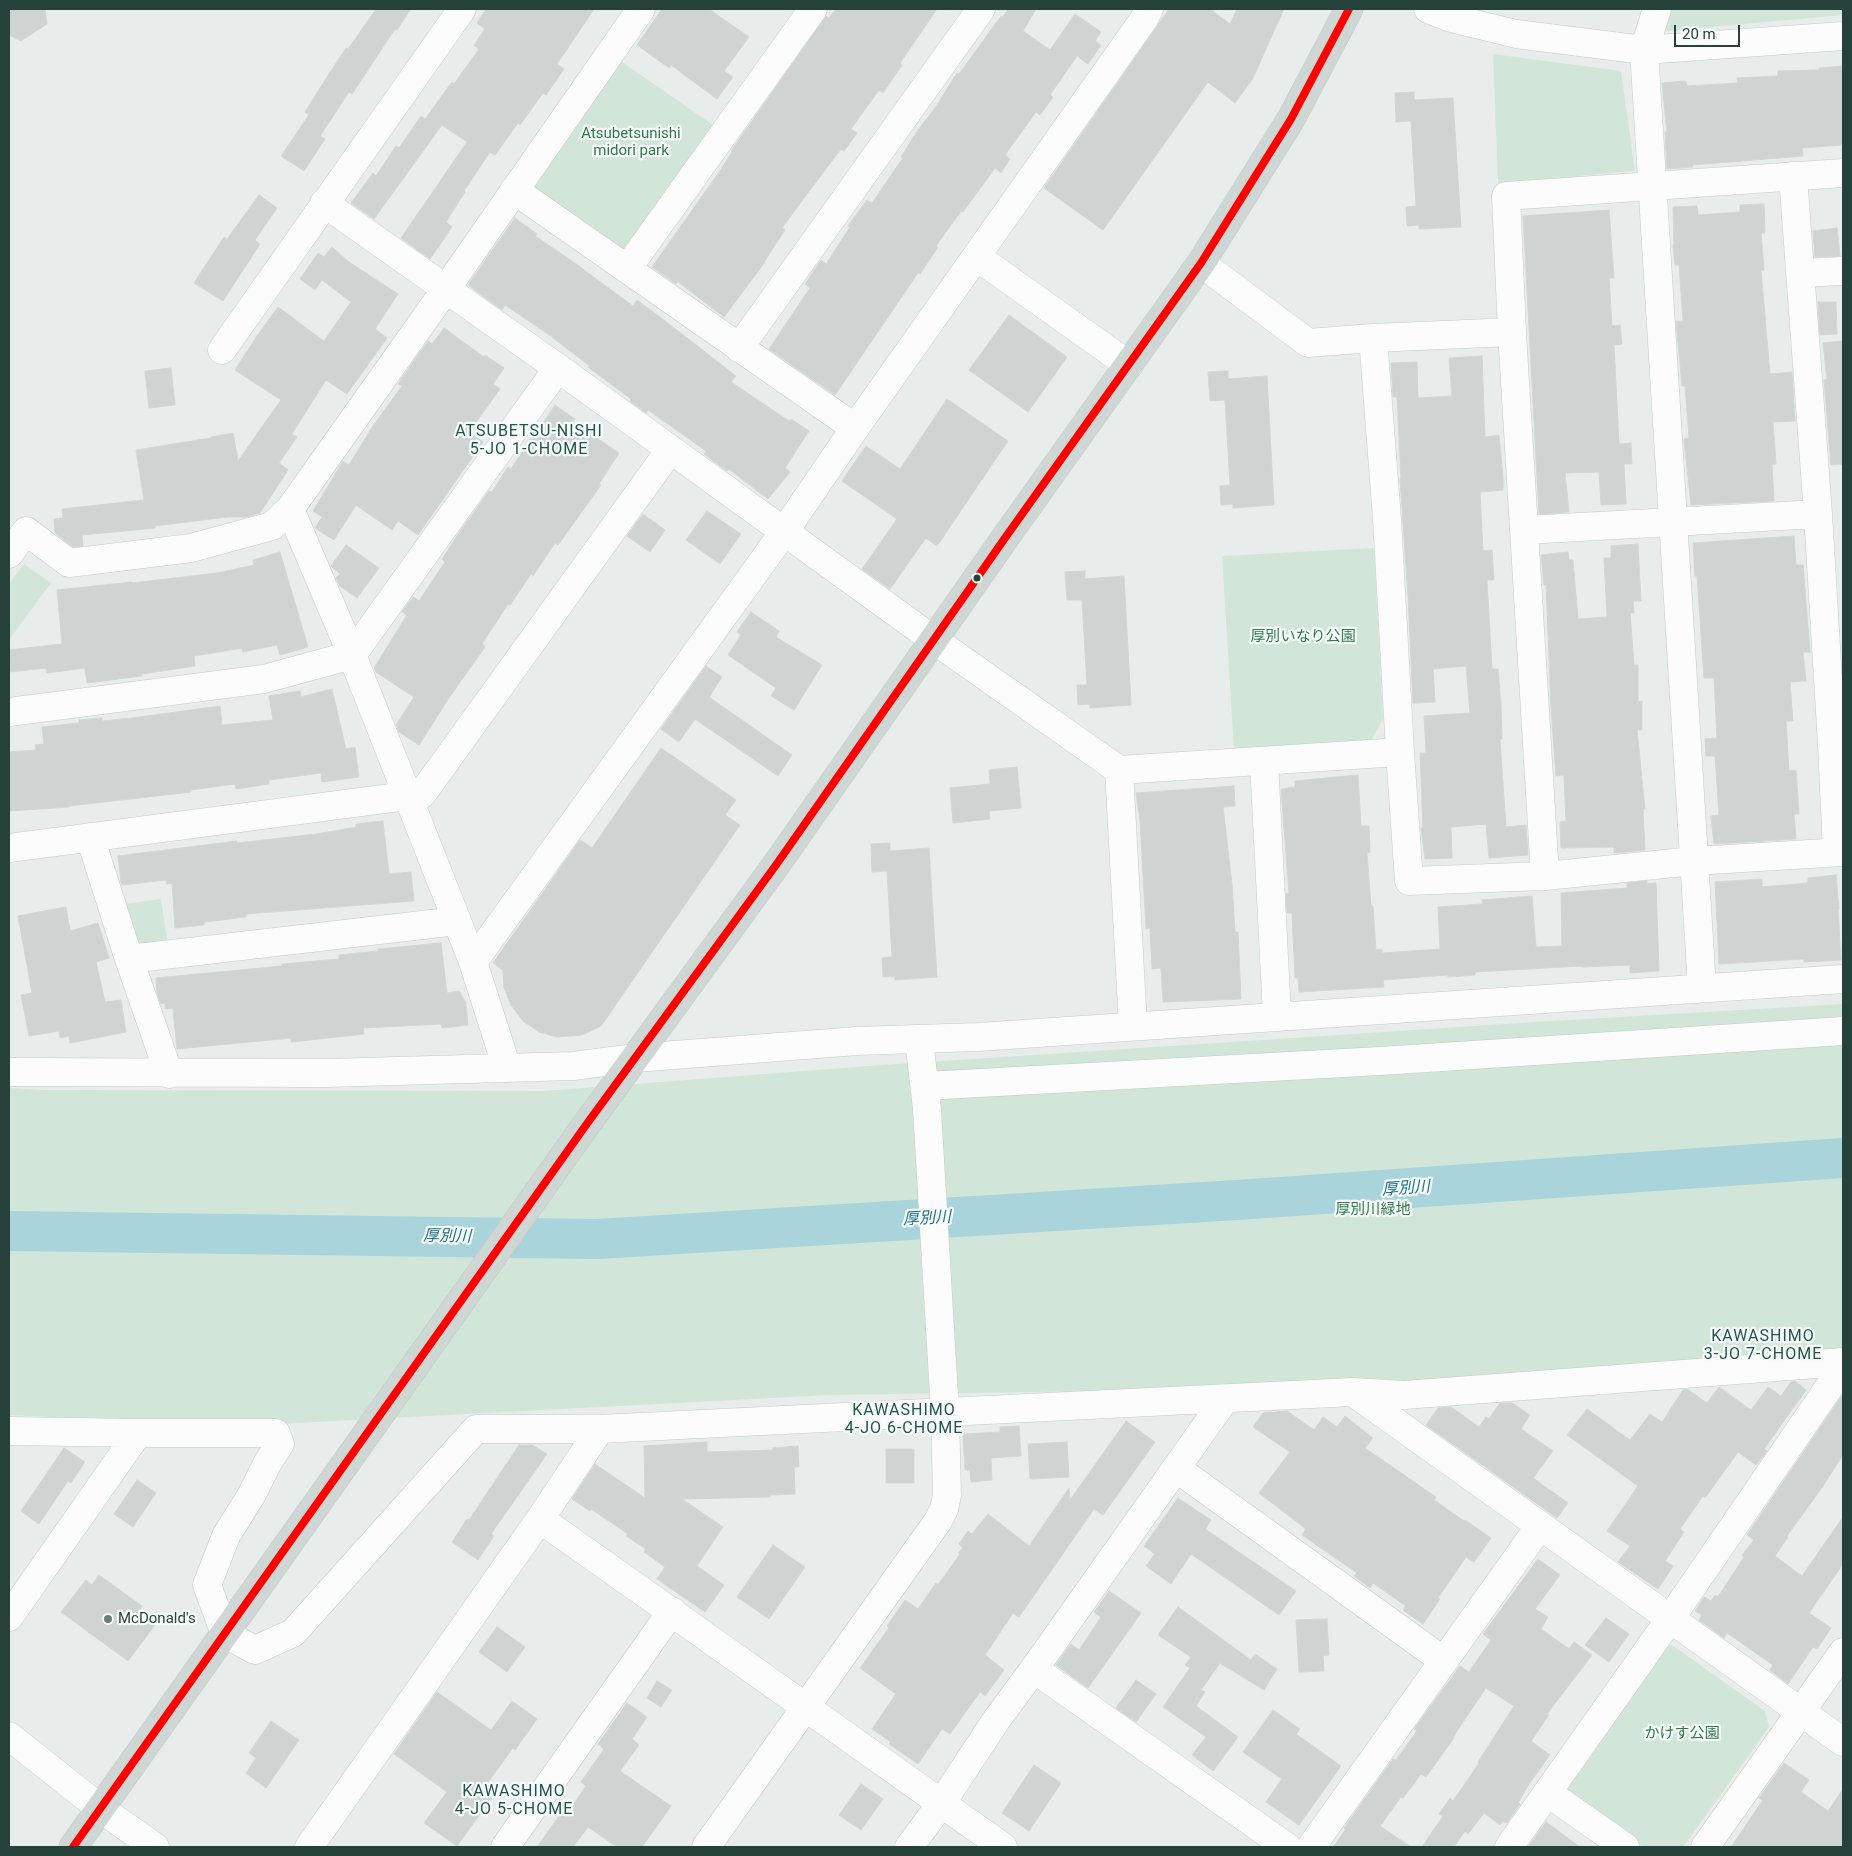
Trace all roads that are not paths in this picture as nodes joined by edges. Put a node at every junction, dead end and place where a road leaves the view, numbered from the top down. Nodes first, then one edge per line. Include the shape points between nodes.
1 (462, 9) edge
2 (641, 9) edge
3 (813, 9) edge
4 (981, 9) edge
5 (1350, 9) edge
6 (1428, 9) edge
7 (1657, 9) edge
8 (1139, 12) edge
9 (1843, 36) edge
10 (1644, 50) junction
11 (1843, 172) edge
12 (1793, 176) junction
13 (1653, 185) junction
14 (514, 190) junction
15 (324, 203) junction
16 (977, 256) junction
17 (1200, 264) junction
18 (627, 269) junction
19 (1843, 271) edge
20 (1801, 273) junction
21 (446, 289) junction
22 (1512, 332) junction
23 (1373, 338) junction
24 (739, 348) junction
25 (222, 350) dead end
26 (1129, 365) junction
27 (558, 368) junction
28 (855, 428) junction
29 (670, 450) junction
30 (290, 509) junction
31 (1818, 514) junction
32 (1674, 522) junction
33 (1525, 530) junction
34 (784, 532) junction
35 (9, 554) edge
36 (934, 640) junction
37 (352, 655) junction
38 (9, 712) edge
39 (1838, 745) edge
40 (1400, 752) junction
41 (1264, 761) junction
42 (1119, 770) junction
43 (408, 796) junction
44 (90, 837) junction
45 (9, 848) edge
46 (1840, 852) edge
47 (1694, 861) junction
48 (1545, 876) junction
49 (457, 920) junction
50 (129, 959) junction
51 (473, 962) junction
52 (1843, 979) edge
53 (1702, 988) junction
54 (1277, 1016) junction
55 (1133, 1026) junction
56 (1843, 1031) edge
57 (919, 1040) junction
58 (636, 1058) junction
59 (507, 1068) junction
60 (9, 1072) edge
61 (169, 1074) junction
62 (926, 1097) junction
63 (1843, 1362) edge
64 (1843, 1367) edge
65 (1352, 1392) junction
66 (1225, 1399) junction
67 (945, 1413) junction
68 (600, 1430) junction
69 (9, 1431) edge
70 (138, 1433) junction
71 (1176, 1468) junction
72 (540, 1519) junction
73 (1540, 1526) junction
74 (672, 1612) junction
75 (9, 1617) edge
76 (1670, 1619) junction
77 (224, 1634) junction
78 (1843, 1652) edge
79 (1444, 1661) junction
80 (1034, 1669) junction
81 (807, 1708) junction
82 (1801, 1712) junction
83 (9, 1736) edge
84 (1843, 1742) edge
85 (1548, 1794) junction
86 (941, 1804) junction
87 (101, 1808) junction
88 (73, 1847) edge
89 (155, 1847) edge
90 (309, 1847) edge
91 (505, 1847) edge
92 (706, 1847) edge
93 (909, 1847) edge
94 (1004, 1847) edge
95 (1287, 1847) edge
96 (1311, 1847) edge
97 (1509, 1847) edge
98 (1625, 1847) edge
99 (1705, 1847) edge

1 - 15 street
2 - 14 street
3 - 18 street
4 - 24 street
5 - 17 main road via 1291,119
6 - 10 street via 1516,34
7 - 10 street
8 - 16 street
9 - 10 street
10 - 13 street
11 - 12 street
12 - 13 street
12 - 20 street
13 - 22 street via 1506,196
13 - 32 street
14 - 18 street
14 - 21 street
15 - 21 street
15 - 25 street
16 - 26 street
16 - 28 street
17 - 23 street via 1308,343
17 - 26 main road
18 - 24 street
19 - 20 street
20 - 31 street
21 - 27 street
21 - 30 street
22 - 23 street
22 - 33 street
23 - 40 street
24 - 28 street
26 - 36 main road
27 - 29 street
27 - 37 street
28 - 34 street
29 - 34 street
29 - 43 street via 422,794
30 - 35 street via 272,526 191,548 69,563 26,531
30 - 37 street
31 - 32 street
31 - 39 street
32 - 33 street
32 - 47 street
33 - 48 street
34 - 36 street
34 - 51 street
36 - 42 street
36 - 58 main road
37 - 38 street via 264,679
37 - 43 street
39 - 46 street
40 - 41 street
40 - 48 street via 1409,881
41 - 42 street
41 - 54 street
42 - 55 street
43 - 44 street
43 - 49 street
44 - 45 street
44 - 50 street
46 - 47 street
47 - 48 street
47 - 53 street
49 - 50 street
49 - 51 street
50 - 61 street
51 - 59 street
52 - 53 street
53 - 54 street
54 - 55 street
55 - 57 street
56 - 62 street via 1380,1061
57 - 58 street via 857,1041
57 - 62 street
58 - 59 street via 573,1066
58 - 77 main road
59 - 61 street via 327,1074
60 - 61 street
62 - 67 street
63 - 65 street via 1404,1395
64 - 76 street
65 - 66 street
65 - 73 street
66 - 67 street
66 - 71 street
67 - 68 street
67 - 81 street via 947,1495 944,1509
68 - 72 street
68 - 77 street via 476,1429 292,1633 256,1650
69 - 70 street
70 - 75 street
70 - 77 street via 276,1433 280,1444 226,1536 207,1585
71 - 79 street
71 - 80 street
72 - 74 street
72 - 90 street
73 - 76 street
73 - 79 street
74 - 81 street
74 - 91 street
76 - 82 street
76 - 85 street
77 - 87 main road
78 - 82 street
79 - 96 street
80 - 86 street
80 - 95 street
81 - 86 street
81 - 92 street
82 - 84 street
82 - 99 street
83 - 87 street
85 - 97 street
85 - 98 street
86 - 93 street
86 - 94 street
87 - 88 main road
87 - 89 street

